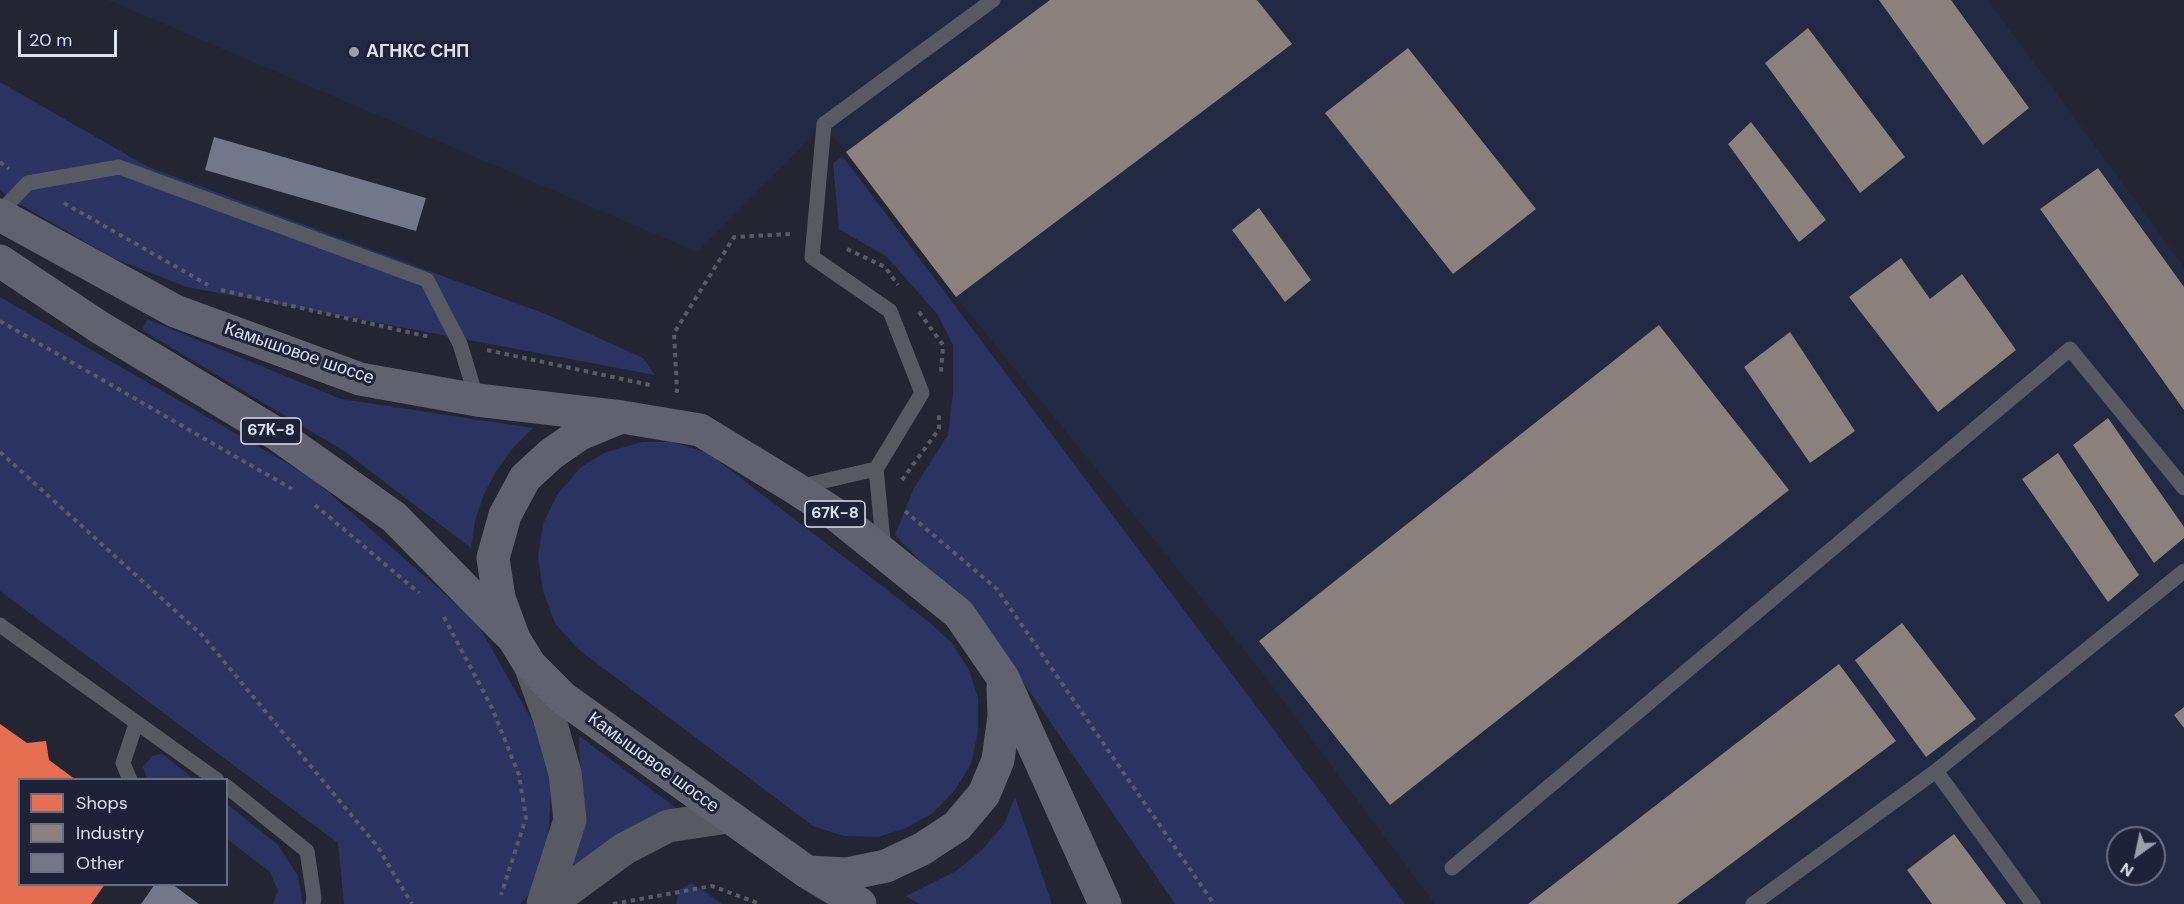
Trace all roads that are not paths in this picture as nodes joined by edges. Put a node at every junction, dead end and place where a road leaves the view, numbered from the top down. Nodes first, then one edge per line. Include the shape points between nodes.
1 (993, 0) edge
2 (0, 213) edge
3 (0, 261) edge
4 (477, 400) junction
5 (622, 417) junction
6 (876, 469) junction
7 (795, 488) junction
8 (2184, 488) edge
9 (885, 554) junction
10 (2184, 570) edge
11 (0, 625) edge
12 (522, 652) junction
13 (1003, 678) junction
14 (136, 724) junction
15 (1936, 771) junction
16 (129, 778) edge
17 (214, 778) edge
18 (228, 788) edge
19 (728, 817) junction
20 (1452, 868) dead end
21 (807, 872) junction
22 (313, 904) edge
23 (543, 904) edge
24 (549, 904) edge
25 (860, 904) edge
26 (1105, 904) edge
27 (1752, 904) edge
28 (2033, 904) edge

1 - 6 lane via 824,124 812,257 890,311 922,393
2 - 4 main road, Камышовое шоссе via 175,311 360,379
2 - 4 lane via 28,183 118,167 427,280 460,344
3 - 12 main road, Камышовое шоссе / 67К-8 via 99,327 275,433 394,517
4 - 5 main road, Камышовое шоссе
5 - 7 main road, Камышовое шоссе / 67К-8 via 700,430
5 - 12 main road, Камышовое шоссе via 580,434 551,454 525,478 506,515 493,558 499,598
6 - 7 lane
6 - 9 lane
7 - 9 main road, Камышовое шоссе / 67К-8
8 - 20 lane via 2070,350
9 - 13 main road, Камышовое шоссе / 67К-8 via 959,614
10 - 15 lane
11 - 14 lane
12 - 19 main road, Камышовое шоссе / 67К-8 via 562,698
12 - 23 main road via 549,717 565,773 570,820
13 - 21 main road via 1004,716 998,760 984,794 957,826 886,866 846,874
13 - 26 main road, Камышовое шоссе
14 - 16 lane via 123,762
14 - 17 lane
15 - 27 lane
15 - 28 lane
18 - 22 lane via 307,851
19 - 21 main road, Камышовое шоссе / 67К-8
19 - 24 main road via 668,826 624,849
21 - 25 main road, Камышовое шоссе / 67К-8

